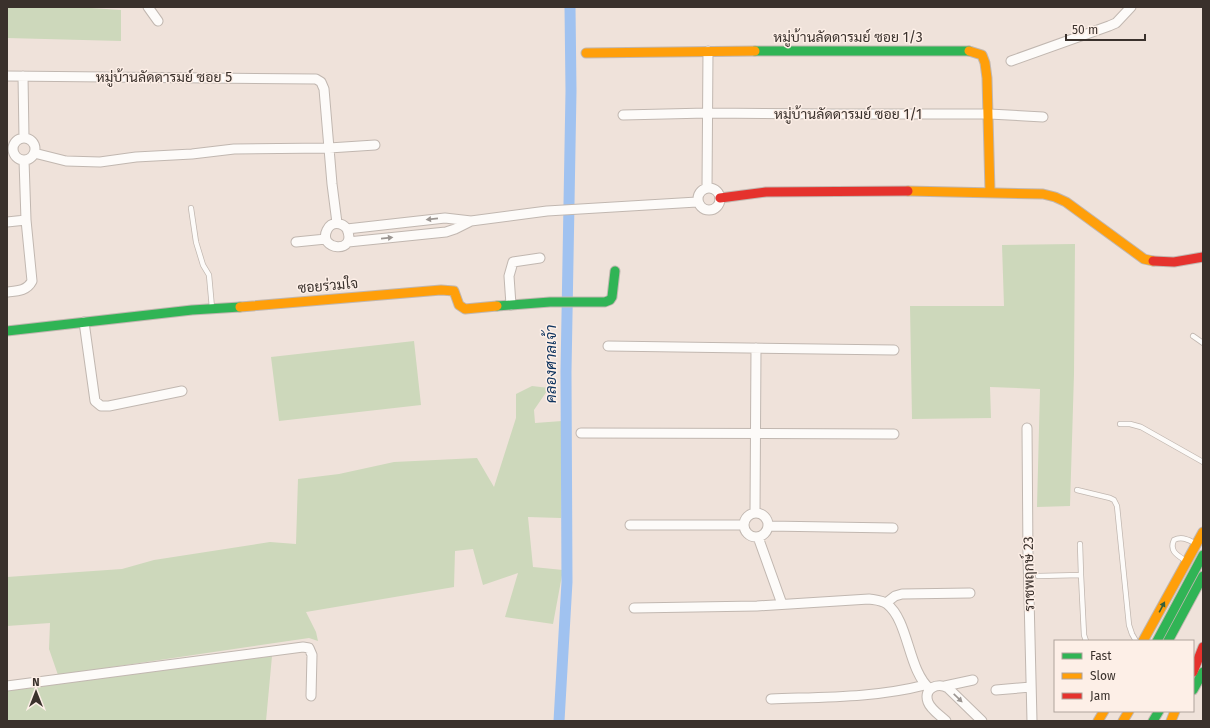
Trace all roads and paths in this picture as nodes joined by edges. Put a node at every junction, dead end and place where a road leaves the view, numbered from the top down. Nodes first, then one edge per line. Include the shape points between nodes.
1 (148, 7) edge
2 (1131, 7) edge
3 (158, 21) dead end
4 (708, 51) junction
5 (586, 53) dead end
6 (1011, 61) dead end
7 (7, 76) edge
8 (24, 76) junction
9 (707, 113) junction
10 (989, 114) junction
11 (623, 115) dead end
12 (1043, 117) dead end
13 (24, 138) junction
14 (375, 145) dead end
15 (329, 148) junction
16 (10, 150) edge
17 (34, 153) junction
18 (24, 160) junction
19 (707, 188) junction
20 (990, 192) junction
21 (720, 198) junction
22 (697, 202) junction
23 (191, 208) dead end
24 (26, 220) junction
25 (471, 221) junction
26 (7, 222) edge
27 (337, 223) junction
28 (348, 229) junction
29 (326, 239) junction
30 (296, 242) dead end
31 (348, 242) junction
32 (540, 258) dead end
33 (1203, 258) edge
34 (615, 271) dead end
35 (7, 292) edge
36 (511, 305) junction
37 (212, 308) junction
38 (84, 322) junction
39 (7, 332) edge
40 (1193, 336) dead end
41 (1203, 342) edge
42 (608, 346) dead end
43 (756, 348) junction
44 (894, 350) dead end
45 (182, 391) dead end
46 (1120, 424) dead end
47 (1027, 428) dead end
48 (580, 433) dead end
49 (756, 433) junction
50 (894, 434) dead end
51 (1203, 462) edge
52 (1077, 490) dead end
53 (755, 513) junction
54 (630, 525) dead end
55 (744, 525) junction
56 (768, 526) junction
57 (893, 528) dead end
58 (1203, 532) edge
59 (758, 537) junction
60 (1197, 543) junction
61 (1080, 544) dead end
62 (1203, 555) edge
63 (1187, 562) junction
64 (1081, 575) junction
65 (1038, 576) dead end
66 (1203, 576) edge
67 (970, 593) dead end
68 (886, 603) junction
69 (782, 604) junction
70 (634, 608) dead end
71 (1203, 636) edge
72 (1086, 640) edge
73 (1135, 640) edge
74 (1144, 640) edge
75 (1158, 640) edge
76 (1169, 640) edge
77 (1203, 647) edge
78 (1194, 652) edge
79 (1203, 653) edge
80 (1199, 671) edge
81 (972, 680) dead end
82 (7, 686) edge
83 (945, 686) junction
84 (928, 687) junction
85 (1031, 687) junction
86 (1194, 687) edge
87 (996, 690) dead end
88 (311, 696) dead end
89 (771, 699) dead end
90 (1103, 712) edge
91 (1128, 712) edge
92 (1158, 712) edge
93 (1180, 712) edge
94 (946, 721) edge
95 (982, 721) edge
96 (1032, 721) edge
97 (1098, 721) edge
98 (1123, 721) edge
99 (1153, 721) edge
100 (1176, 721) edge

1 - 3 street
2 - 6 street via 1110,26
4 - 5 street, หมู่บ้านลัดดารมย์ ซอย 1/3
4 - 9 street
4 - 10 street, หมู่บ้านลัดดารมย์ ซอย 1/3 via 971,51 979,53 985,60
7 - 8 street, หมู่บ้านลัดดารมย์ ซอย 5
8 - 13 street
8 - 15 street, หมู่บ้านลัดดารมย์ ซอย 5 via 316,79 321,82 324,89
9 - 10 street, หมู่บ้านลัดดารมย์ ซอย 1/1
9 - 11 street, หมู่บ้านลัดดารมย์ ซอย 1/1
9 - 19 street
10 - 12 street, หมู่บ้านลัดดารมย์ ซอย 1/1
10 - 20 street
13 - 16 street via 15,143
13 - 17 street via 34,143
14 - 15 street
15 - 17 street via 234,149 86,162 66,161
15 - 27 street
16 - 18 street
17 - 18 street
18 - 24 street
19 - 21 street via 716,190
19 - 22 street via 699,192
20 - 21 street via 766,192
20 - 33 street via 1055,197 1066,202 1137,255 1153,262 1173,263
21 - 22 street via 717,207 708,211
22 - 25 street via 547,210
23 - 37 lane via 196,242 209,275
24 - 26 street
24 - 35 street via 32,281 24,289
25 -> 28 street via 445,218
31 -> 25 street via 446,232
27 - 28 street
27 - 29 street via 326,230
28 - 31 street
29 - 30 street
29 - 31 street via 336,247
32 - 36 street via 513,262 509,276
34 - 36 street, ซอยร่วมใจ via 612,297 605,302
36 - 37 street, ซอยร่วมใจ via 465,309 459,305 454,290 450,289
37 - 38 street, ซอยร่วมใจ
38 - 39 street, ซอยร่วมใจ
38 - 45 street via 91,380 98,405 109,406
40 - 41 lane
42 - 43 street
43 - 44 street
43 - 49 street
46 - 51 lane via 1141,427
47 - 85 street, ราชพฤกษ์ 23
48 - 49 street
49 - 50 street
49 - 53 street
52 - 73 lane via 1110,498 1117,506 1128,625
53 - 55 street via 747,517
53 - 56 street via 764,517
54 - 55 street
55 - 59 street via 747,533
56 - 57 street
56 - 59 street via 765,533
58 - 60 street
59 - 69 street
60 - 63 street
60 - 63 lane via 1183,538 1174,540 1174,552
61 - 64 lane
62 - 75 street
74 -> 63 street
64 - 65 lane
64 - 72 lane
66 - 76 street
67 - 68 street via 902,594
68 - 69 street via 869,599
68 - 84 street via 899,622 918,672
69 - 70 street
71 - 78 street
77 - 80 street
79 - 80 street
80 - 86 street
81 - 83 street
82 - 88 street via 302,647 309,648 312,655
83 - 84 street
83 -> 95 street
84 - 89 street via 860,695
84 - 94 street via 929,703
85 - 87 street
85 - 96 street, ราชพฤกษ์ 23
90 - 97 street
91 - 98 street
92 - 99 street
93 - 100 street

